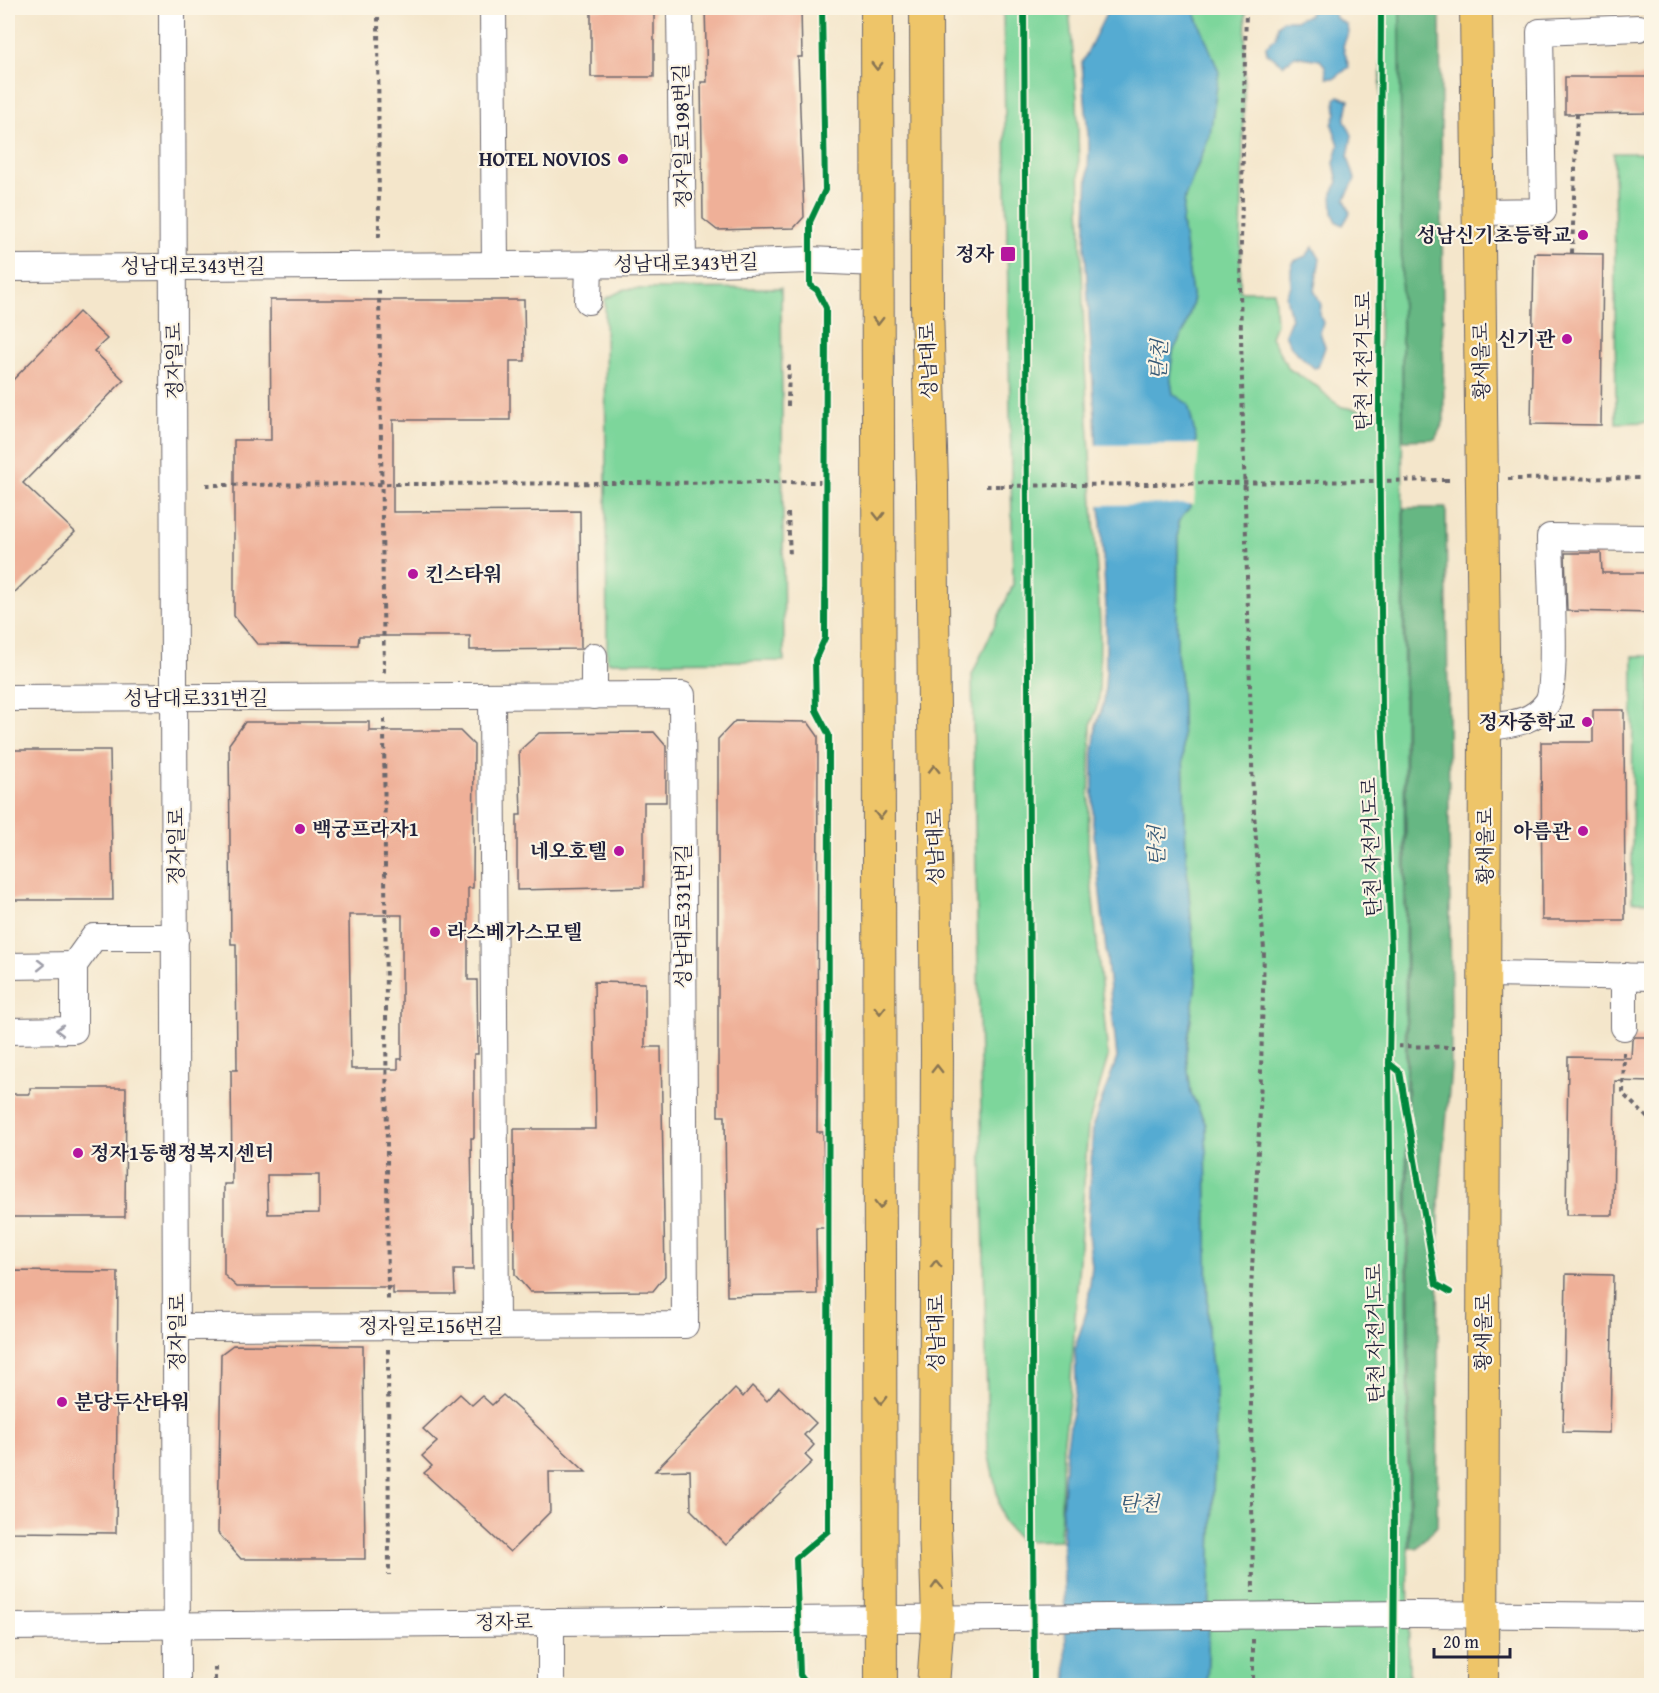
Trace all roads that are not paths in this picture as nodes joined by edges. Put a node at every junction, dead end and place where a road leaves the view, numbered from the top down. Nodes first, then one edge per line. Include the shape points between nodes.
1 (172, 8) edge
2 (493, 8) edge
3 (680, 8) edge
4 (877, 8) edge
5 (926, 8) edge
6 (1476, 8) edge
7 (1639, 28) dead end
8 (1479, 212) junction
9 (877, 263) junction
10 (590, 264) junction
11 (683, 264) junction
12 (495, 265) junction
13 (173, 266) junction
14 (8, 268) edge
15 (588, 301) dead end
16 (1652, 538) edge
17 (594, 656) dead end
18 (594, 696) junction
19 (8, 698) edge
20 (176, 698) junction
21 (492, 698) junction
22 (1485, 728) junction
23 (176, 937) junction
24 (74, 965) junction
25 (8, 966) edge
26 (1486, 974) junction
27 (1624, 976) junction
28 (1652, 976) edge
29 (1624, 1027) road end
30 (8, 1031) edge
31 (685, 1325) joint
32 (496, 1326) junction
33 (177, 1327) junction
34 (1482, 1615) junction
35 (1652, 1616) edge
36 (938, 1618) junction
37 (881, 1620) junction
38 (551, 1622) junction
39 (177, 1625) junction
40 (8, 1627) edge
41 (177, 1686) edge
42 (551, 1686) edge
43 (881, 1686) edge
44 (933, 1686) edge
45 (1482, 1686) edge

1 - 13 street, 정자일로
2 - 12 street
3 - 11 street, 정자일로198번길
4 -> 9 main road
36 -> 5 main road, 성남대로 via 937,1039
6 - 8 main road, 황새울로
7 - 8 street via 1540,32 1543,211
8 - 22 main road, 황새울로
9 - 11 street, 성남대로343번길 via 810,260
9 -> 37 main road
10 - 11 street, 성남대로343번길
10 - 12 street, 성남대로343번길
10 - 15 street
12 - 13 street, 성남대로343번길
13 - 14 street, 성남대로343번길
13 - 20 street, 정자일로
16 - 22 street via 1550,537 1552,673 1548,702 1527,721
17 - 18 street
18 - 21 street, 성남대로331번길
18 - 31 street, 성남대로331번길 via 682,695
19 - 20 street, 성남대로331번길
20 - 21 street, 성남대로331번길
20 - 23 street, 정자일로
21 - 32 street
22 - 26 main road, 황새울로
23 - 24 street via 94,937
23 - 33 street, 정자일로
25 -> 24 street
24 -> 30 street via 74,1030
26 - 27 street
26 - 34 main road, 황새울로
27 - 28 street
27 - 29 street
31 - 32 street, 정자일로156번길
32 - 33 street, 정자일로156번길
33 - 39 street, 정자일로
34 - 35 street
34 - 36 street, 정자로, bridge
34 - 45 main road, 황새울로
36 - 37 street, 정자로
36 - 44 main road, 성남대로
37 - 38 street, 정자로
37 - 43 main road
38 - 39 street, 정자로
38 - 42 street
39 - 40 street, 정자로
39 - 41 street, 정자일로

